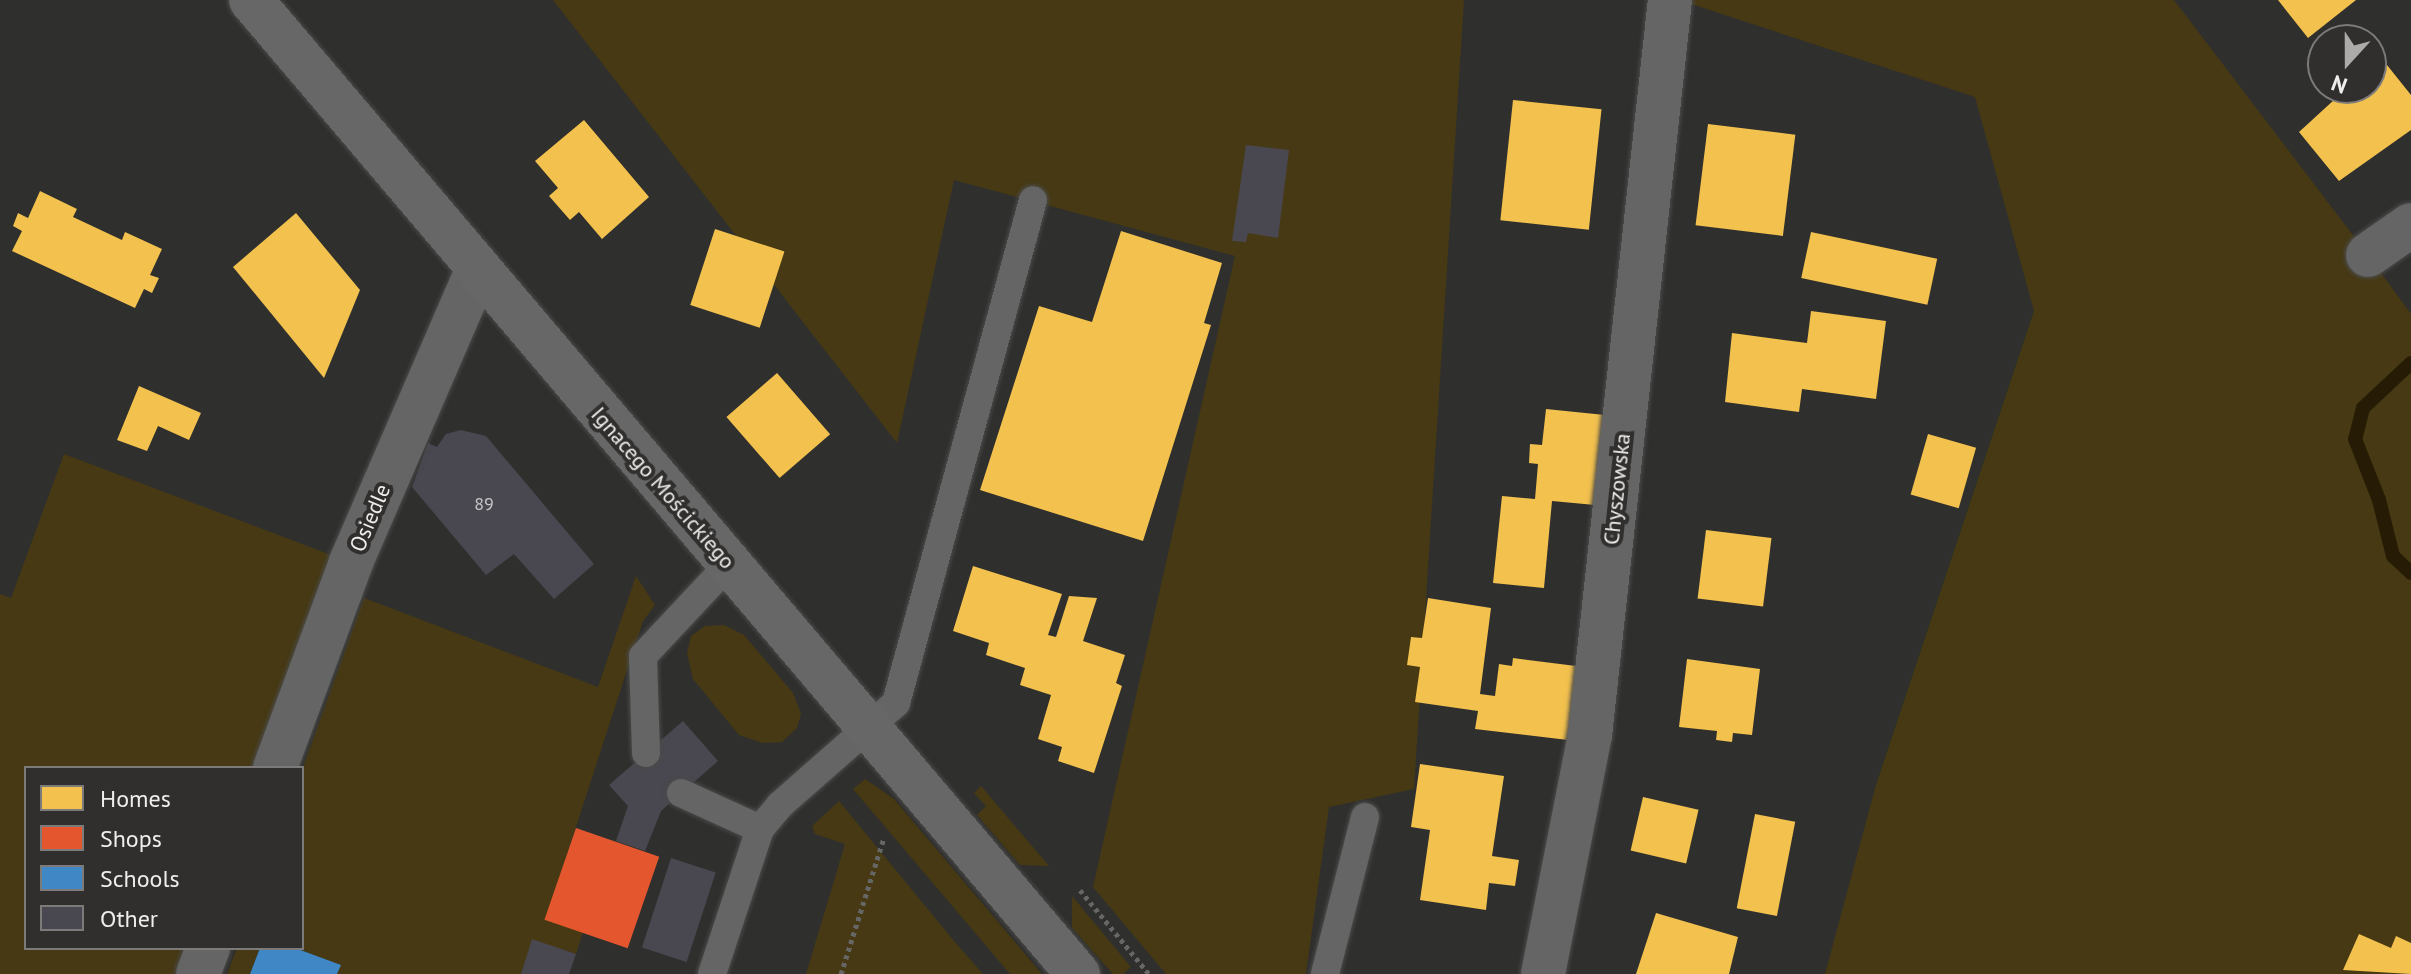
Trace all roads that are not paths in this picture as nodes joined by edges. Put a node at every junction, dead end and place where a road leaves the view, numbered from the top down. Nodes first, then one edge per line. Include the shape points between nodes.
1 (251, 0) edge
2 (1670, 0) edge
3 (1033, 200) dead end
4 (2411, 225) edge
5 (2368, 255) dead end
6 (477, 271) junction
7 (729, 564) junction
8 (868, 727) junction
9 (646, 753) dead end
10 (276, 766) edge
11 (681, 793) dead end
12 (1365, 817) dead end
13 (760, 829) junction
14 (207, 950) edge
15 (198, 974) edge
16 (712, 974) edge
17 (1078, 974) edge
18 (1325, 974) edge
19 (1543, 974) edge

1 - 6 street, Ignacego Mościckiego
2 - 19 street, Chyszowska via 1590,735
3 - 8 lane via 896,703
4 - 5 street
6 - 7 street, Ignacego Mościckiego
6 - 10 street, Osiedle via 351,562
7 - 8 street, Ignacego Mościckiego
7 - 9 lane via 643,656
8 - 13 lane
8 - 17 street, Ignacego Mościckiego
11 - 13 lane
12 - 18 lane
13 - 16 lane
14 - 15 street

